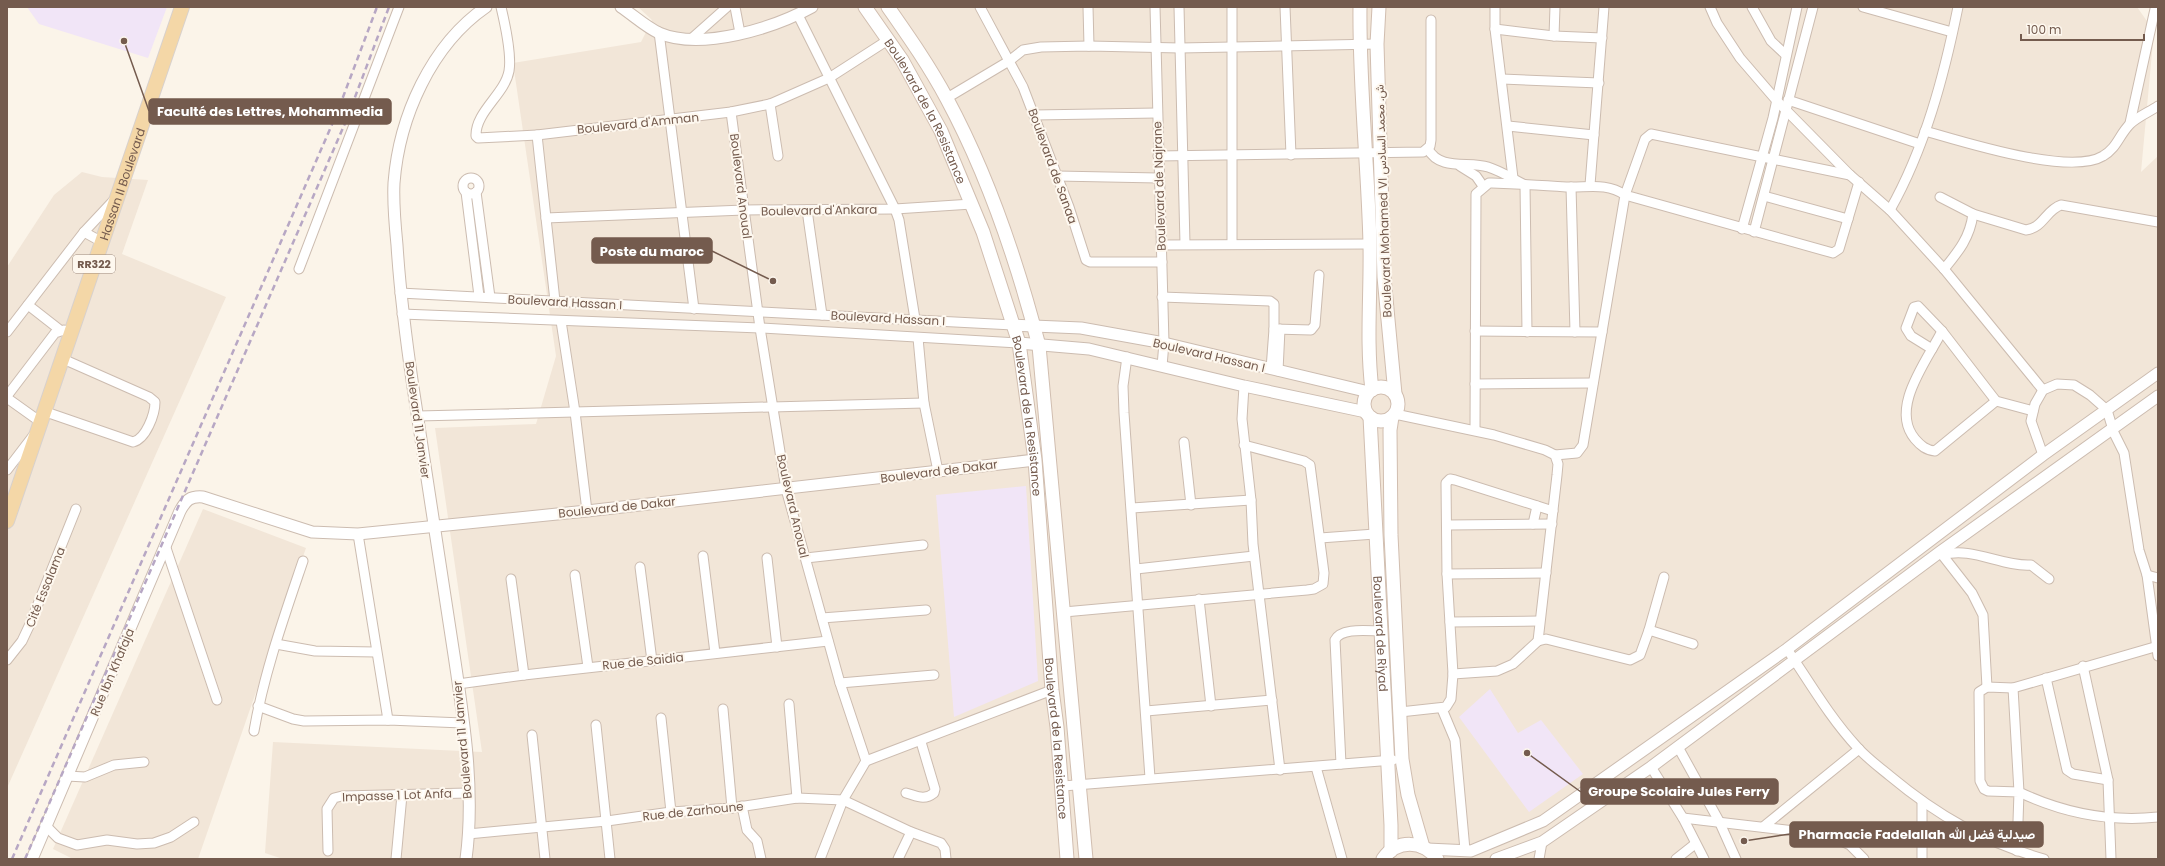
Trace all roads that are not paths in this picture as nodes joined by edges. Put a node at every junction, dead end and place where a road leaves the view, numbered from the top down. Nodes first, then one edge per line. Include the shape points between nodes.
1 (182, 7) edge
2 (399, 7) edge
3 (486, 7) edge
4 (501, 7) edge
5 (621, 7) edge
6 (727, 7) edge
7 (735, 7) edge
8 (812, 7) edge
9 (865, 7) edge
10 (888, 7) edge
11 (980, 7) edge
12 (1088, 7) edge
13 (1155, 7) edge
14 (1179, 7) edge
15 (1232, 7) edge
16 (1285, 7) edge
17 (1360, 7) edge
18 (1378, 7) edge
19 (1495, 7) edge
20 (1555, 7) edge
21 (1604, 7) edge
22 (1710, 7) edge
23 (1752, 7) edge
24 (1797, 7) edge
25 (1813, 7) edge
26 (1863, 7) edge
27 (1958, 7) edge
28 (2154, 8) edge
29 (478, 10) edge
30 (1898, 12) edge
31 (798, 15) junction
32 (1431, 20) dead end
33 (1495, 29) junction
34 (659, 32) junction
35 (1952, 32) junction
36 (740, 33) junction
37 (1554, 36) junction
38 (1602, 38) junction
39 (691, 39) junction
40 (888, 40) junction
41 (1377, 44) junction
42 (1360, 45) junction
43 (1089, 46) junction
44 (1286, 46) junction
45 (1156, 48) junction
46 (1180, 48) junction
47 (1233, 48) junction
48 (1786, 55) junction
49 (1009, 61) junction
50 (829, 78) junction
51 (1502, 79) junction
52 (1599, 83) junction
53 (947, 98) junction
54 (1788, 100) junction
55 (1777, 101) junction
56 (770, 104) junction
57 (2158, 106) edge
58 (1786, 111) junction
59 (732, 112) junction
60 (1157, 113) junction
61 (1034, 115) junction
62 (669, 119) junction
63 (2130, 124) junction
64 (1508, 126) junction
65 (1925, 131) junction
66 (537, 135) junction
67 (1594, 135) junction
68 (1920, 144) junction
69 (1428, 149) junction
70 (1381, 152) junction
71 (1233, 154) junction
72 (1364, 154) junction
73 (1291, 155) junction
74 (778, 156) dead end
75 (1158, 156) junction
76 (1181, 157) junction
77 (1762, 157) junction
78 (1774, 160) junction
79 (1459, 165) junction
80 (1850, 175) junction
81 (1058, 176) junction
82 (1158, 178) junction
83 (1513, 178) junction
84 (1859, 182) junction
85 (1525, 185) junction
86 (1590, 185) junction
87 (1483, 186) junction
88 (1571, 187) junction
89 (466, 192) junction
90 (476, 192) junction
91 (1625, 195) junction
92 (1764, 196) junction
93 (1940, 197) dead end
94 (116, 198) junction
95 (972, 204) junction
96 (895, 209) junction
97 (744, 210) junction
98 (807, 210) junction
99 (1890, 210) junction
100 (682, 213) junction
101 (1973, 214) junction
102 (546, 218) junction
103 (1848, 219) junction
104 (2158, 222) edge
105 (481, 228) junction
106 (1742, 228) junction
107 (471, 229) junction
108 (84, 232) junction
109 (1754, 232) junction
110 (102, 242) junction
111 (1185, 244) junction
112 (1232, 244) junction
113 (1370, 244) junction
114 (1161, 245) junction
115 (1162, 262) junction
116 (299, 269) dead end
117 (1944, 269) junction
118 (1319, 275) dead end
119 (400, 293) junction
120 (480, 296) junction
121 (490, 297) junction
122 (1162, 298) junction
123 (555, 301) junction
124 (28, 305) junction
125 (694, 309) junction
126 (758, 313) junction
127 (402, 314) junction
128 (822, 315) junction
129 (915, 319) junction
130 (561, 322) junction
131 (1013, 325) junction
132 (1034, 326) junction
133 (760, 328) junction
134 (1277, 329) junction
135 (66, 331) junction
136 (1475, 331) junction
137 (1942, 331) junction
138 (7, 332) edge
139 (1527, 332) junction
140 (1575, 332) junction
141 (1602, 332) junction
142 (918, 338) junction
143 (1019, 342) junction
144 (1164, 343) junction
145 (1039, 346) junction
146 (1932, 349) junction
147 (1127, 357) junction
148 (63, 359) junction
149 (1162, 366) junction
150 (1274, 370) junction
151 (2158, 373) edge
152 (1594, 382) junction
153 (1475, 384) junction
154 (1244, 386) junction
155 (2043, 390) junction
156 (1371, 391) junction
157 (1395, 394) junction
158 (2158, 396) edge
159 (7, 397) edge
160 (1996, 401) junction
161 (924, 403) junction
162 (772, 408) junction
163 (2107, 410) junction
164 (2033, 411) junction
165 (575, 412) junction
166 (1368, 415) junction
167 (418, 416) junction
168 (1394, 416) junction
169 (42, 421) junction
170 (2113, 429) junction
171 (1475, 430) junction
172 (1184, 442) dead end
173 (1244, 445) junction
174 (1555, 455) junction
175 (2043, 455) junction
176 (1035, 460) junction
177 (7, 470) edge
178 (938, 471) junction
179 (786, 489) junction
180 (203, 497) joint
181 (1251, 500) junction
182 (1191, 505) junction
183 (1537, 506) junction
184 (1132, 508) junction
185 (76, 509) dead end
186 (587, 511) junction
187 (1553, 511) junction
188 (7, 521) edge
189 (1533, 524) junction
190 (1552, 524) junction
191 (1448, 525) junction
192 (434, 526) junction
193 (358, 534) junction
194 (1375, 534) junction
195 (1320, 538) junction
196 (923, 545) dead end
197 (166, 548) junction
198 (1942, 553) junction
199 (703, 556) dead end
200 (1254, 556) junction
201 (767, 558) dead end
202 (806, 558) junction
203 (302, 561) dead end
204 (640, 567) dead end
205 (1136, 569) junction
206 (1546, 573) junction
207 (1447, 574) junction
208 (575, 575) dead end
209 (2147, 575) junction
210 (1664, 577) dead end
211 (2158, 578) edge
212 (511, 579) dead end
213 (2049, 579) dead end
214 (1260, 594) junction
215 (1199, 599) junction
216 (1139, 606) junction
217 (926, 610) dead end
218 (1064, 612) junction
219 (822, 618) junction
220 (1539, 621) junction
221 (1450, 622) junction
222 (1649, 630) junction
223 (1381, 631) junction
224 (828, 640) junction
225 (1538, 641) junction
226 (276, 644) junction
227 (1693, 644) dead end
228 (2157, 646) edge
229 (777, 647) junction
230 (1787, 649) junction
231 (376, 652) junction
232 (715, 653) junction
233 (2158, 656) edge
234 (1794, 659) junction
235 (7, 660) edge
236 (652, 661) junction
237 (2083, 666) junction
238 (588, 667) junction
239 (1761, 668) junction
240 (1453, 674) junction
241 (524, 675) junction
242 (934, 675) dead end
243 (2046, 678) junction
244 (1768, 679) junction
245 (458, 684) junction
246 (840, 684) junction
247 (1987, 688) junction
248 (2013, 688) junction
249 (1052, 690) junction
250 (217, 700) dead end
251 (1272, 700) junction
252 (789, 704) dead end
253 (258, 706) junction
254 (1211, 706) junction
255 (723, 709) dead end
256 (1442, 709) junction
257 (1146, 711) junction
258 (1400, 712) junction
259 (661, 718) dead end
260 (388, 720) junction
261 (463, 723) junction
262 (596, 725) dead end
263 (254, 731) dead end
264 (532, 734) dead end
265 (921, 742) junction
266 (1678, 747) junction
267 (1859, 749) junction
268 (1402, 759) junction
269 (1387, 760) junction
270 (144, 762) dead end
271 (866, 762) junction
272 (1341, 764) junction
273 (1316, 767) junction
274 (1651, 767) junction
275 (1280, 770) junction
276 (67, 776) junction
277 (1150, 778) junction
278 (2108, 780) junction
279 (1079, 784) junction
280 (1063, 786) junction
281 (2019, 792) junction
282 (468, 793) junction
283 (906, 793) dead end
284 (402, 795) junction
285 (797, 798) junction
286 (843, 800) junction
287 (1922, 801) junction
288 (742, 806) junction
289 (732, 808) junction
290 (671, 812) junction
291 (2158, 817) edge
292 (1683, 818) junction
293 (2111, 818) junction
294 (1719, 821) junction
295 (194, 822) dead end
296 (607, 822) junction
297 (45, 825) junction
298 (543, 827) junction
299 (1763, 827) junction
300 (911, 832) junction
301 (468, 834) junction
302 (1542, 842) junction
303 (1695, 844) junction
304 (1425, 848) junction
305 (1464, 850) junction
306 (328, 851) dead end
307 (2017, 851) junction
308 (1387, 855) edge
309 (32, 859) edge
310 (396, 859) edge
311 (466, 859) edge
312 (546, 859) edge
313 (610, 859) edge
314 (761, 859) edge
315 (820, 859) edge
316 (898, 859) edge
317 (946, 859) edge
318 (1068, 859) edge
319 (1086, 859) edge
320 (1342, 859) edge
321 (1437, 859) edge
322 (1496, 859) edge
323 (1539, 859) edge
324 (1676, 859) edge
325 (1704, 859) edge
326 (1736, 859) edge
327 (1864, 859) edge
328 (1922, 859) edge
329 (2044, 859) edge
330 (2111, 859) edge

1 - 94 main road, Hassan II Boulevard / RR322
2 - 116 street
3 - 29 street, Boulevard 11 Janvier
4 - 66 street, Boulevard d'Amman via 509,71 476,128 476,136 483,139
5 - 34 street
6 - 39 street
7 - 36 street
8 - 31 street
9 - 40 main road, Boulevard de la Resistance
10 - 53 main road, Boulevard de la Resistance
11 - 49 street, Boulevard de Sanaa
12 - 43 street
13 - 45 street, Boulevard de Najrane
14 - 46 street
15 - 47 street
16 - 44 street
17 - 42 main road, Boulevard Mohamed VI ش. محمد السادس
18 - 41 main road, Boulevard Mohamed VI ش. محمد السادس
19 - 33 street
20 - 37 street
21 - 38 street
22 - 55 street via 1740,58
23 - 48 street via 1772,41
24 - 48 street
25 - 54 street
26 - 30 street
27 - 35 street
28 - 63 street
29 - 119 street, Boulevard 11 Janvier via 434,61 411,110 400,148 394,182
30 - 35 street
31 - 36 street
31 - 50 street
32 - 69 street via 1432,140
33 - 37 street
33 - 51 street
34 - 39 street
34 - 62 street
35 - 65 street
36 - 39 street
37 - 38 street
38 - 52 street
40 - 50 street, Boulevard d'Amman
40 - 95 main road, Boulevard de la Resistance via 902,60 941,131
41 - 42 street
41 - 70 main road, Boulevard Mohamed VI ش. محمد السادس
42 - 44 street
42 - 72 main road, Boulevard Mohamed VI ش. محمد السادس
43 - 45 street
43 - 49 street via 1023,50
44 - 47 street
44 - 73 street
45 - 46 street
45 - 60 street, Boulevard de Najrane
46 - 47 street
46 - 76 street
47 - 71 street
48 - 55 street
49 - 53 street
49 - 61 street, Boulevard de Sanaa
50 - 56 street, Boulevard d'Amman
50 - 96 street
51 - 52 street
51 - 64 street
52 - 67 street
53 - 132 main road, Boulevard de la Resistance via 999,212
54 - 58 street
54 - 68 street
55 - 58 street
55 - 77 street
56 - 59 street, Boulevard d'Amman
56 - 74 street
57 - 63 street
58 - 78 street
58 - 80 street
59 - 62 street, Boulevard d'Amman
59 - 97 street, Boulevard Anoual
60 - 61 street
60 - 75 street, Boulevard de Najrane
61 - 81 street, Boulevard de Sanaa
62 - 66 street, Boulevard d'Amman
62 - 100 street
63 - 65 street via 2113,149 2102,157 2077,163 2063,163 2007,152
64 - 67 street
64 - 83 street
65 - 68 street
66 - 102 street
67 - 86 street
68 - 99 street
69 - 70 street via 1423,152
69 - 79 street via 1431,156
70 - 72 street
70 - 157 main road, Boulevard Mohamed VI ش. محمد السادس via 1384,277
71 - 73 street
71 - 76 street
71 - 112 street
72 - 73 street
72 - 113 main road, Boulevard Mohamed VI ش. محمد السادس
75 - 76 street
75 - 82 street, Boulevard de Najrane
76 - 111 street
77 - 78 street
77 - 91 street via 1651,134 1645,138
77 - 106 street
78 - 80 street
78 - 92 street
79 - 83 street via 1478,164
79 - 87 street via 1472,172
80 - 84 street
81 - 82 street
81 - 115 street, Boulevard de Sanaa via 1086,260
82 - 114 street, Boulevard de Najrane
83 - 85 street
84 - 99 street
84 - 103 street
85 - 87 street via 1488,183
85 - 88 street
85 - 139 street
86 - 88 street
86 - 91 street via 1613,188
87 - 136 street via 1476,194
88 - 140 street
89 - 90 street
89 - 90 street via 464,182 471,178 479,184
89 - 107 street
90 - 105 street
91 - 106 street
91 - 141 street
92 - 103 street
92 - 109 street
93 - 101 street
94 - 108 street
94 - 110 main road, Hassan II Boulevard / RR322
95 - 96 street, Boulevard d'Ankara
95 - 131 main road, Boulevard de la Resistance
96 - 98 street, Boulevard d'Ankara
96 - 129 street
97 - 98 street, Boulevard d'Ankara
97 - 100 street, Boulevard d'Ankara
97 - 126 street, Boulevard Anoual
98 - 128 street
99 - 117 street
100 - 102 street, Boulevard d'Ankara
100 - 125 street
101 - 104 street via 2026,230 2040,225 2054,207 2061,205
101 - 117 street via 1969,234
102 - 123 street
103 - 109 street via 1839,249 1833,253
105 - 107 street
105 - 121 street
106 - 109 street
107 - 120 street
108 - 110 street
108 - 124 street
110 - 135 main road, Hassan II Boulevard / RR322
111 - 112 street
111 - 114 street
112 - 113 street
113 - 156 main road, Boulevard Mohamed VI ش. محمد السادس via 1368,341
114 - 115 street, Boulevard de Najrane
115 - 122 street, Boulevard de Najrane
117 - 155 street
118 - 134 street via 1314,329
119 - 120 street, Boulevard Hassan I
119 - 127 street, Boulevard 11 Janvier
120 - 121 street, Boulevard Hassan I
121 - 123 street, Boulevard Hassan I
122 - 134 street via 1270,301 1274,304
122 - 144 street, Boulevard de Najrane
123 - 125 street, Boulevard Hassan I
124 - 135 street
124 - 138 street
125 - 126 street, Boulevard Hassan I
126 - 128 street, Boulevard Hassan I
126 - 133 street, Boulevard Anoual
127 - 130 street, Boulevard Hassan I
127 - 167 street, Boulevard 11 Janvier
128 - 129 street, Boulevard Hassan I
129 - 131 street, Boulevard Hassan I
130 - 133 street, Boulevard Hassan I
130 - 165 street
131 - 132 street, Boulevard Hassan I
131 - 143 main road, Boulevard de la Resistance
132 - 144 street, Boulevard Hassan I via 1081,328
132 - 145 main road, Boulevard de la Resistance
133 - 142 street, Boulevard Hassan I
133 - 162 street, Boulevard Anoual
134 - 150 street
135 - 148 main road, Hassan II Boulevard / RR322
135 - 159 street via 50,338
136 - 139 street
136 - 153 street
137 - 146 street
137 - 146 street via 1918,306 1912,309 1906,328 1911,336
137 - 160 street
139 - 140 street
140 - 141 street
141 - 152 street
142 - 143 street, Boulevard Hassan I
142 - 161 street
143 - 145 street, Boulevard Hassan I
143 - 176 main road, Boulevard de la Resistance
144 - 149 street, Boulevard de Najrane
144 - 150 street, Boulevard Hassan I
145 - 147 street, Boulevard Hassan I via 1089,349
145 - 218 main road, Boulevard de la Resistance
146 - 160 street via 1906,402 1908,430 1920,445 1935,451
147 - 149 street, Boulevard Hassan I
147 - 184 street via 1124,413
148 - 169 main road, Hassan II Boulevard / RR322
148 - 169 street via 149,397 155,402 154,411 144,433 138,441 133,442
149 - 154 street, Boulevard Hassan I
150 - 156 street, Boulevard Hassan I
151 - 163 street
152 - 153 street
152 - 174 street via 1583,445 1577,453
153 - 171 street
154 - 166 street, Boulevard Hassan I
154 - 173 street
155 - 163 street via 2057,384 2074,385 2082,388
155 - 164 street
156 - 157 main road via 1380,387
156 - 166 main road via 1364,402
157 - 168 main road via 1398,402
158 - 170 street
159 - 169 street
160 - 164 street
161 - 162 street
161 - 178 street
162 - 165 street
162 - 179 street, Boulevard Anoual
163 - 170 street
163 - 175 street
164 - 175 street via 2031,421
165 - 167 street
165 - 186 street
166 - 168 main road via 1379,421
166 - 194 main road, Boulevard de Riyad
167 - 192 street, Boulevard 11 Janvier
168 - 171 street
168 - 258 main road, Boulevard de Riyad via 1390,430 1392,535
169 - 177 street
169 - 188 main road, Hassan II Boulevard / RR322
170 - 198 street
170 - 209 street via 2124,453 2139,550
171 - 174 street
172 - 182 street
173 - 181 street
173 - 195 street via 1304,461 1310,465
174 - 187 street via 1558,464
175 - 230 street
176 - 178 street, Boulevard de Dakar
176 - 249 main road, Boulevard de la Resistance
178 - 179 street, Boulevard de Dakar
179 - 186 street, Boulevard de Dakar
179 - 202 street, Boulevard Anoual
180 - 193 street, Boulevard de Dakar via 312,532
180 - 197 street, Rue Ibn Khafaja via 194,496 185,503
181 - 182 street
181 - 200 street
182 - 184 street
183 - 187 street
183 - 189 street
183 - 191 street via 1450,479 1445,486
184 - 205 street
185 - 235 street, Cité Essalama via 30,624 22,641
186 - 192 street, Boulevard de Dakar
187 - 190 street
189 - 190 street
189 - 191 street
190 - 206 street
191 - 207 street
192 - 193 street, Boulevard de Dakar
192 - 245 street, Boulevard 11 Janvier
193 - 231 street
194 - 195 street
194 - 223 main road, Boulevard de Riyad
195 - 214 street via 1323,584 1314,589
196 - 202 street
197 - 250 street
197 - 276 street, Rue Ibn Khafaja
198 - 213 street via 1959,552 2030,566
198 - 234 street
198 - 247 street via 1972,593 1984,615
199 - 232 street
200 - 205 street
200 - 214 street
201 - 229 street
202 - 219 street, Boulevard Anoual
203 - 226 street
204 - 236 street
205 - 216 street
206 - 207 street
206 - 220 street
207 - 221 street
208 - 238 street
209 - 211 street
209 - 228 street
210 - 222 street
212 - 241 street
214 - 215 street
214 - 251 street
215 - 216 street
215 - 254 street
216 - 218 street
216 - 257 street
217 - 219 street
218 - 279 main road, Boulevard de la Resistance
219 - 224 street, Boulevard Anoual
220 - 221 street
220 - 225 street
221 - 240 street
222 - 225 street via 1640,655 1630,660 1552,640
222 - 227 street
223 - 269 main road, Boulevard de Riyad
223 - 272 street via 1346,632 1335,640
224 - 229 street, Rue de Saidia
224 - 246 street, Boulevard Anoual
225 - 240 street via 1513,664 1497,671
226 - 231 street via 315,651
226 - 253 street
228 - 233 street
228 - 237 street
229 - 232 street, Rue de Saidia
230 - 234 street
230 - 239 street
231 - 260 street
232 - 236 street, Rue de Saidia
234 - 244 street
234 - 267 street via 1818,698
236 - 238 street, Rue de Saidia
237 - 243 street
237 - 278 street
238 - 241 street, Rue de Saidia
239 - 244 street
239 - 305 street via 1543,821 1471,851
240 - 256 street via 1451,699
241 - 245 street, Rue de Saidia
242 - 246 street
243 - 248 street
243 - 278 street via 2067,770 2073,774
244 - 266 street
245 - 261 street, Boulevard 11 Janvier
246 - 271 street, Boulevard Anoual
247 - 248 street
247 - 281 street via 1981,689 1978,695 1980,781 1984,789
248 - 281 street
249 - 265 street
249 - 280 main road, Boulevard de la Resistance
251 - 254 street
251 - 275 street
252 - 285 street
253 - 260 street via 304,721
253 - 263 street
254 - 257 street
255 - 289 street
256 - 258 street
256 - 305 street via 1455,740
257 - 277 street
258 - 268 main road, Boulevard de Riyad
259 - 290 street
260 - 261 street
261 - 282 street, Boulevard 11 Janvier
262 - 296 street
264 - 298 street
265 - 271 street
265 - 283 street via 934,793 922,798
266 - 274 street
266 - 294 street
267 - 287 street
267 - 299 street
268 - 269 street
268 - 304 main road, Boulevard de Riyad via 1408,795
269 - 272 street
269 - 308 main road, Boulevard de Riyad via 1391,826
270 - 276 street via 114,765 85,777
271 - 286 street
272 - 273 street
273 - 275 street
273 - 320 street
274 - 292 street
274 - 302 street
275 - 277 street
276 - 297 street, Rue Ibn Khafaja
277 - 279 street
278 - 293 street
279 - 280 street
279 - 319 main road, Boulevard de la Resistance
280 - 318 main road, Boulevard de la Resistance
281 - 293 street via 2039,802 2065,810
281 - 307 street
282 - 284 street, Impasse 1 Lot Anfa
282 - 301 street, Boulevard 11 Janvier
284 - 306 street, Impasse 1 Lot Anfa via 334,798 327,809
284 - 310 street
285 - 286 street, Rue de Zarhoune
285 - 288 street, Rue de Zarhoune
286 - 300 street, Rue de Zarhoune
286 - 315 street
287 - 307 street via 1972,833
287 - 328 street
288 - 289 street, Rue de Zarhoune
288 - 314 street via 747,830 757,841
289 - 290 street, Rue de Zarhoune
290 - 296 street, Rue de Zarhoune
291 - 293 street
292 - 294 street
292 - 303 street
293 - 330 street
294 - 299 street
294 - 326 street
295 - 297 street via 171,837 138,844 107,840 77,845 58,838
296 - 298 street, Rue de Zarhoune
296 - 313 street
297 - 309 street, Rue Ibn Khafaja
298 - 301 street, Rue de Zarhoune
298 - 312 street
299 - 327 street via 1835,837 1850,845
300 - 316 street
300 - 317 street, Rue de Zarhoune via 941,843 945,849
301 - 311 street, Boulevard 11 Janvier
302 - 322 street
302 - 323 street
303 - 324 street
303 - 325 street
304 - 305 street
304 - 308 main road via 1406,844
304 - 321 main road
307 - 329 street

